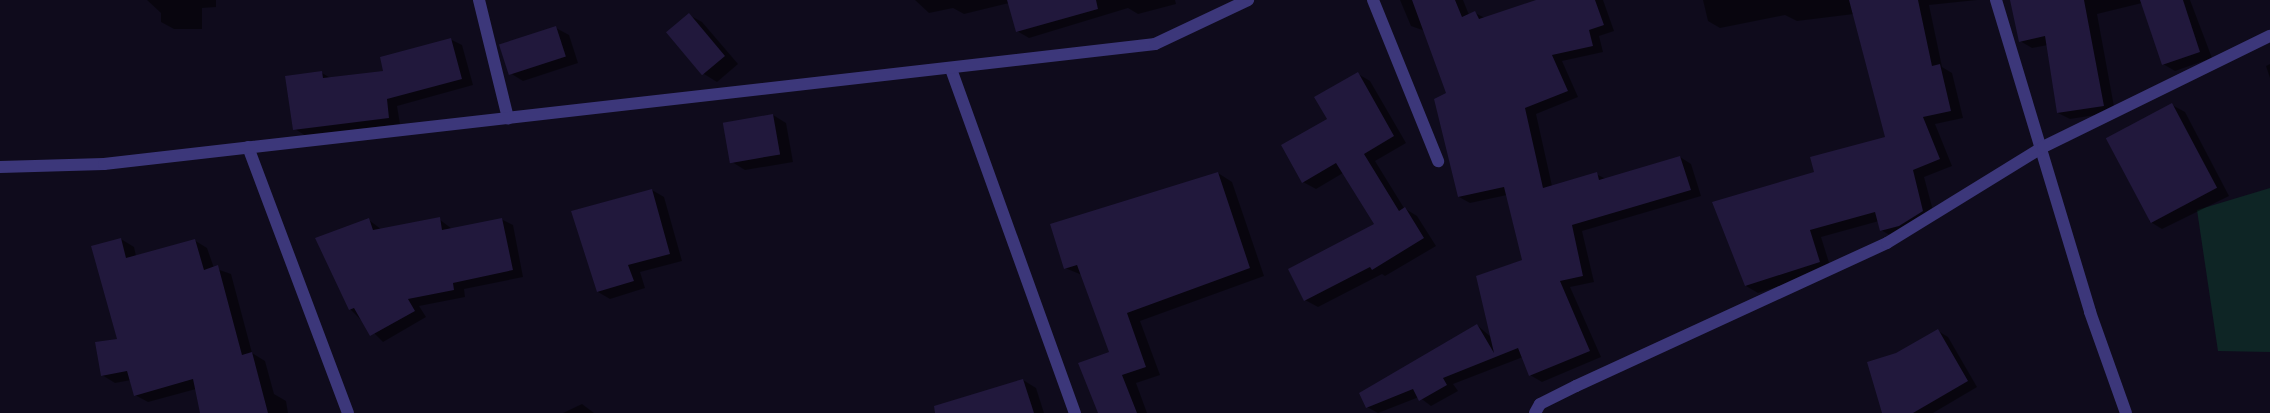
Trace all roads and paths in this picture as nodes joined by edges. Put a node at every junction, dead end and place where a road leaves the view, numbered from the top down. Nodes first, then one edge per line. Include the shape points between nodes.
1 (479, 0) edge
2 (1248, 0) edge
3 (1373, 0) edge
4 (1996, 0) edge
5 (2270, 36) edge
6 (950, 69) junction
7 (508, 118) junction
8 (248, 147) junction
9 (2043, 147) junction
10 (1438, 161) dead end
11 (0, 167) edge
12 (348, 413) edge
13 (1075, 413) edge
14 (1535, 413) edge
15 (2126, 413) edge

1 - 7 street
2 - 6 street via 1155,44
3 - 10 street
4 - 9 street
5 - 9 street
6 - 7 street
6 - 13 street
7 - 8 street
8 - 11 street via 104,164
8 - 12 street
9 - 14 street via 1887,243 1576,386 1540,404
9 - 15 street via 2090,312

